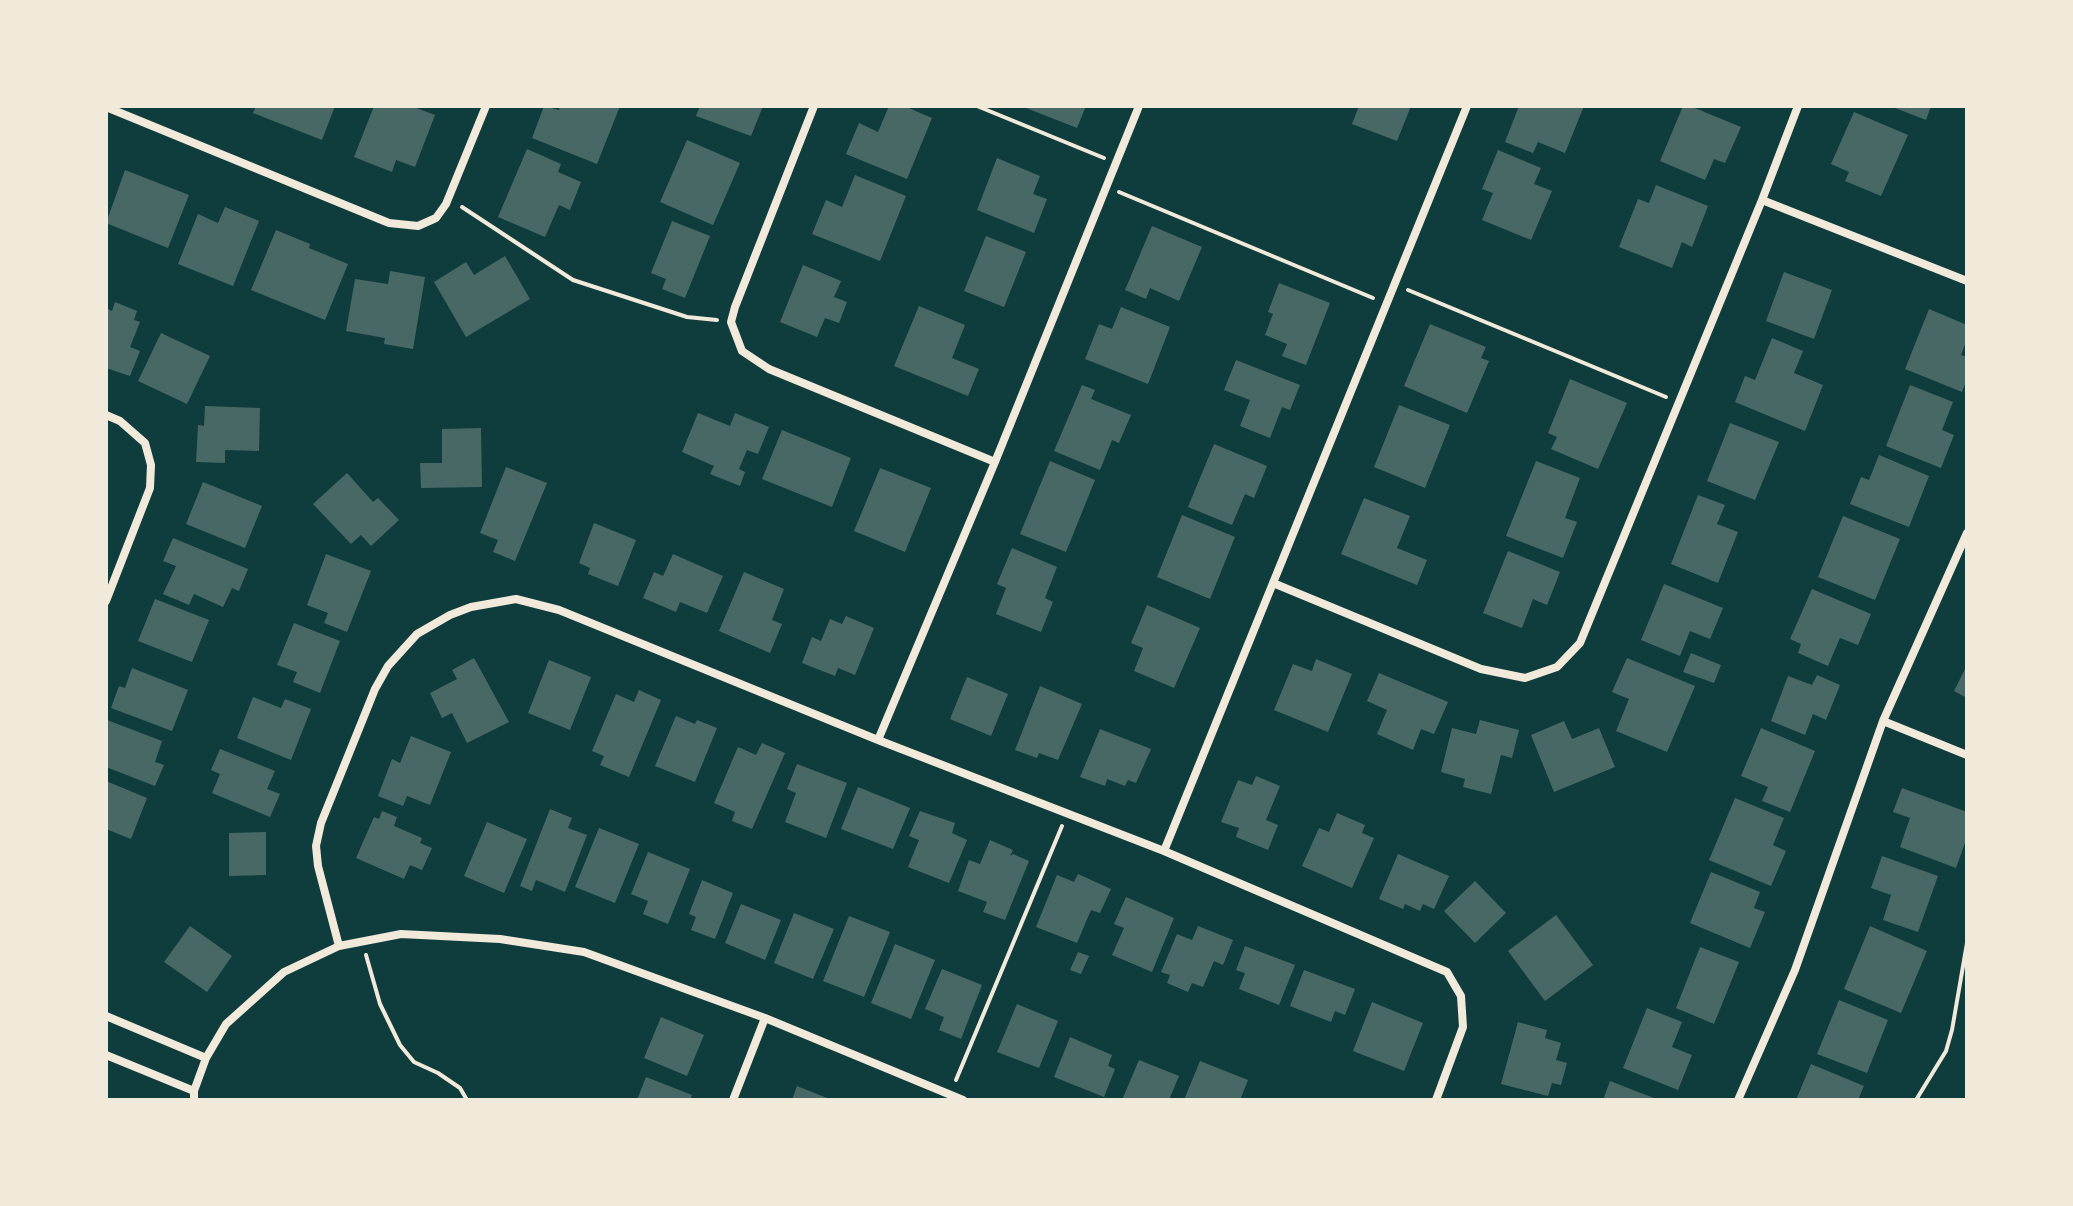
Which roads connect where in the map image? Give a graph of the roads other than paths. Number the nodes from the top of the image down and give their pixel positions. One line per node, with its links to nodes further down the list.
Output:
1 (486, 106): 6 (street)
2 (814, 106): 10 (street)
3 (1139, 106): 10 (street)
4 (1467, 106): 12 (street)
5 (1798, 106): 7 (street)
6 (106, 107)
7 (1762, 200): 8 (street); 12 (street)
8 (1967, 281)
9 (106, 415): 13 (street)
10 (995, 462): 15 (street)
11 (1967, 533): 14 (street)
12 (1273, 583): 17 (street)
13 (106, 601)
14 (1883, 721): 16 (street); 27 (street)
15 (878, 740): 17 (street); 18 (street)
16 (1967, 755)
17 (1164, 851): 26 (street)
18 (339, 946): 20 (street); 22 (street)
19 (106, 1016): 22 (street)
20 (765, 1018): 24 (street); 25 (street)
21 (106, 1055): 23 (street)
22 (206, 1058): 23 (street)
23 (194, 1095)
24 (733, 1100)
25 (963, 1100)
26 (1436, 1100)
27 (1738, 1100)

